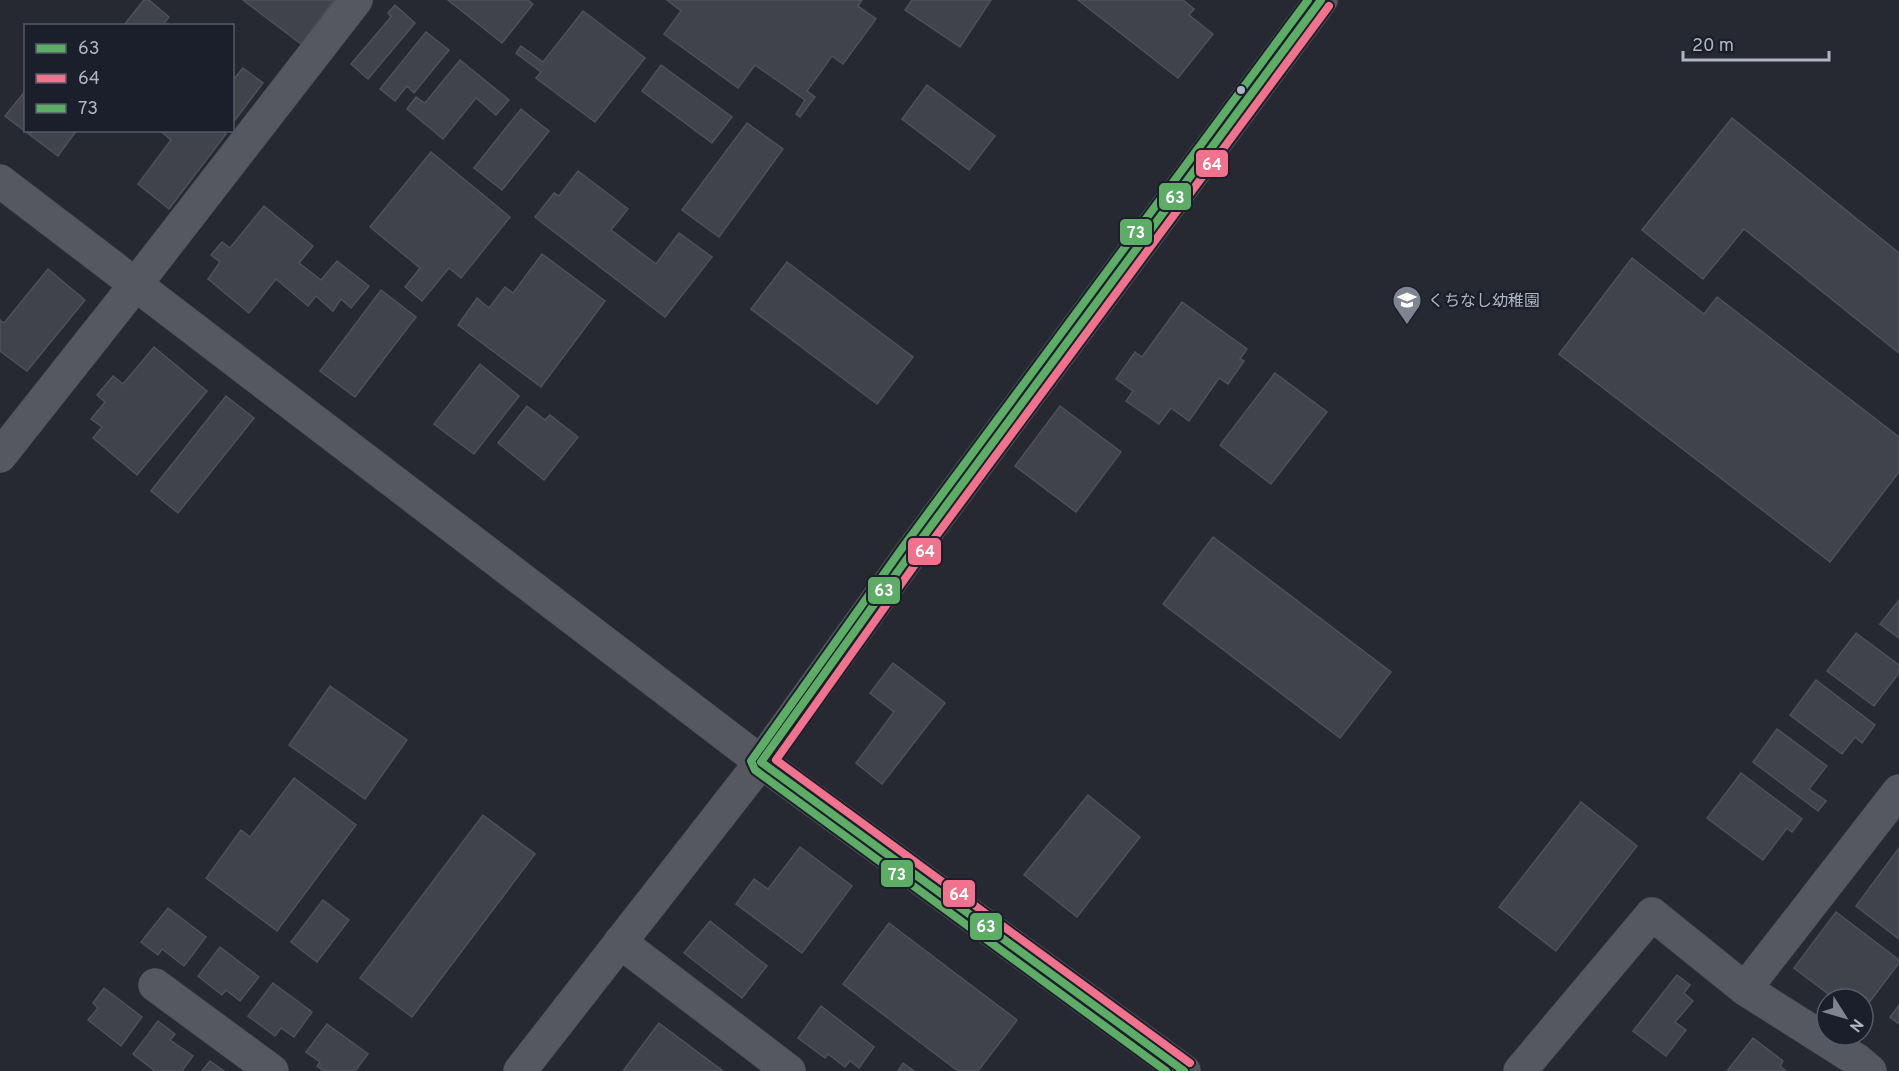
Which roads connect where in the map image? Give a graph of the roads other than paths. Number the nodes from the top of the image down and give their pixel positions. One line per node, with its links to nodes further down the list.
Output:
1 (356, 0): 4 (street)
2 (1321, 0): 6 (street)
3 (0, 181): 4 (street)
4 (136, 284): 5 (street); 6 (street)
5 (0, 456)
6 (761, 762): 8 (street); 14 (street)
7 (1897, 799): 10 (street)
8 (620, 942): 12 (street); 13 (street)
9 (154, 984): 11 (street)
10 (1745, 989): 15 (street); 16 (street)
11 (272, 1071)
12 (520, 1071)
13 (789, 1071)
14 (1184, 1071)
15 (1520, 1071)
16 (1870, 1071)

